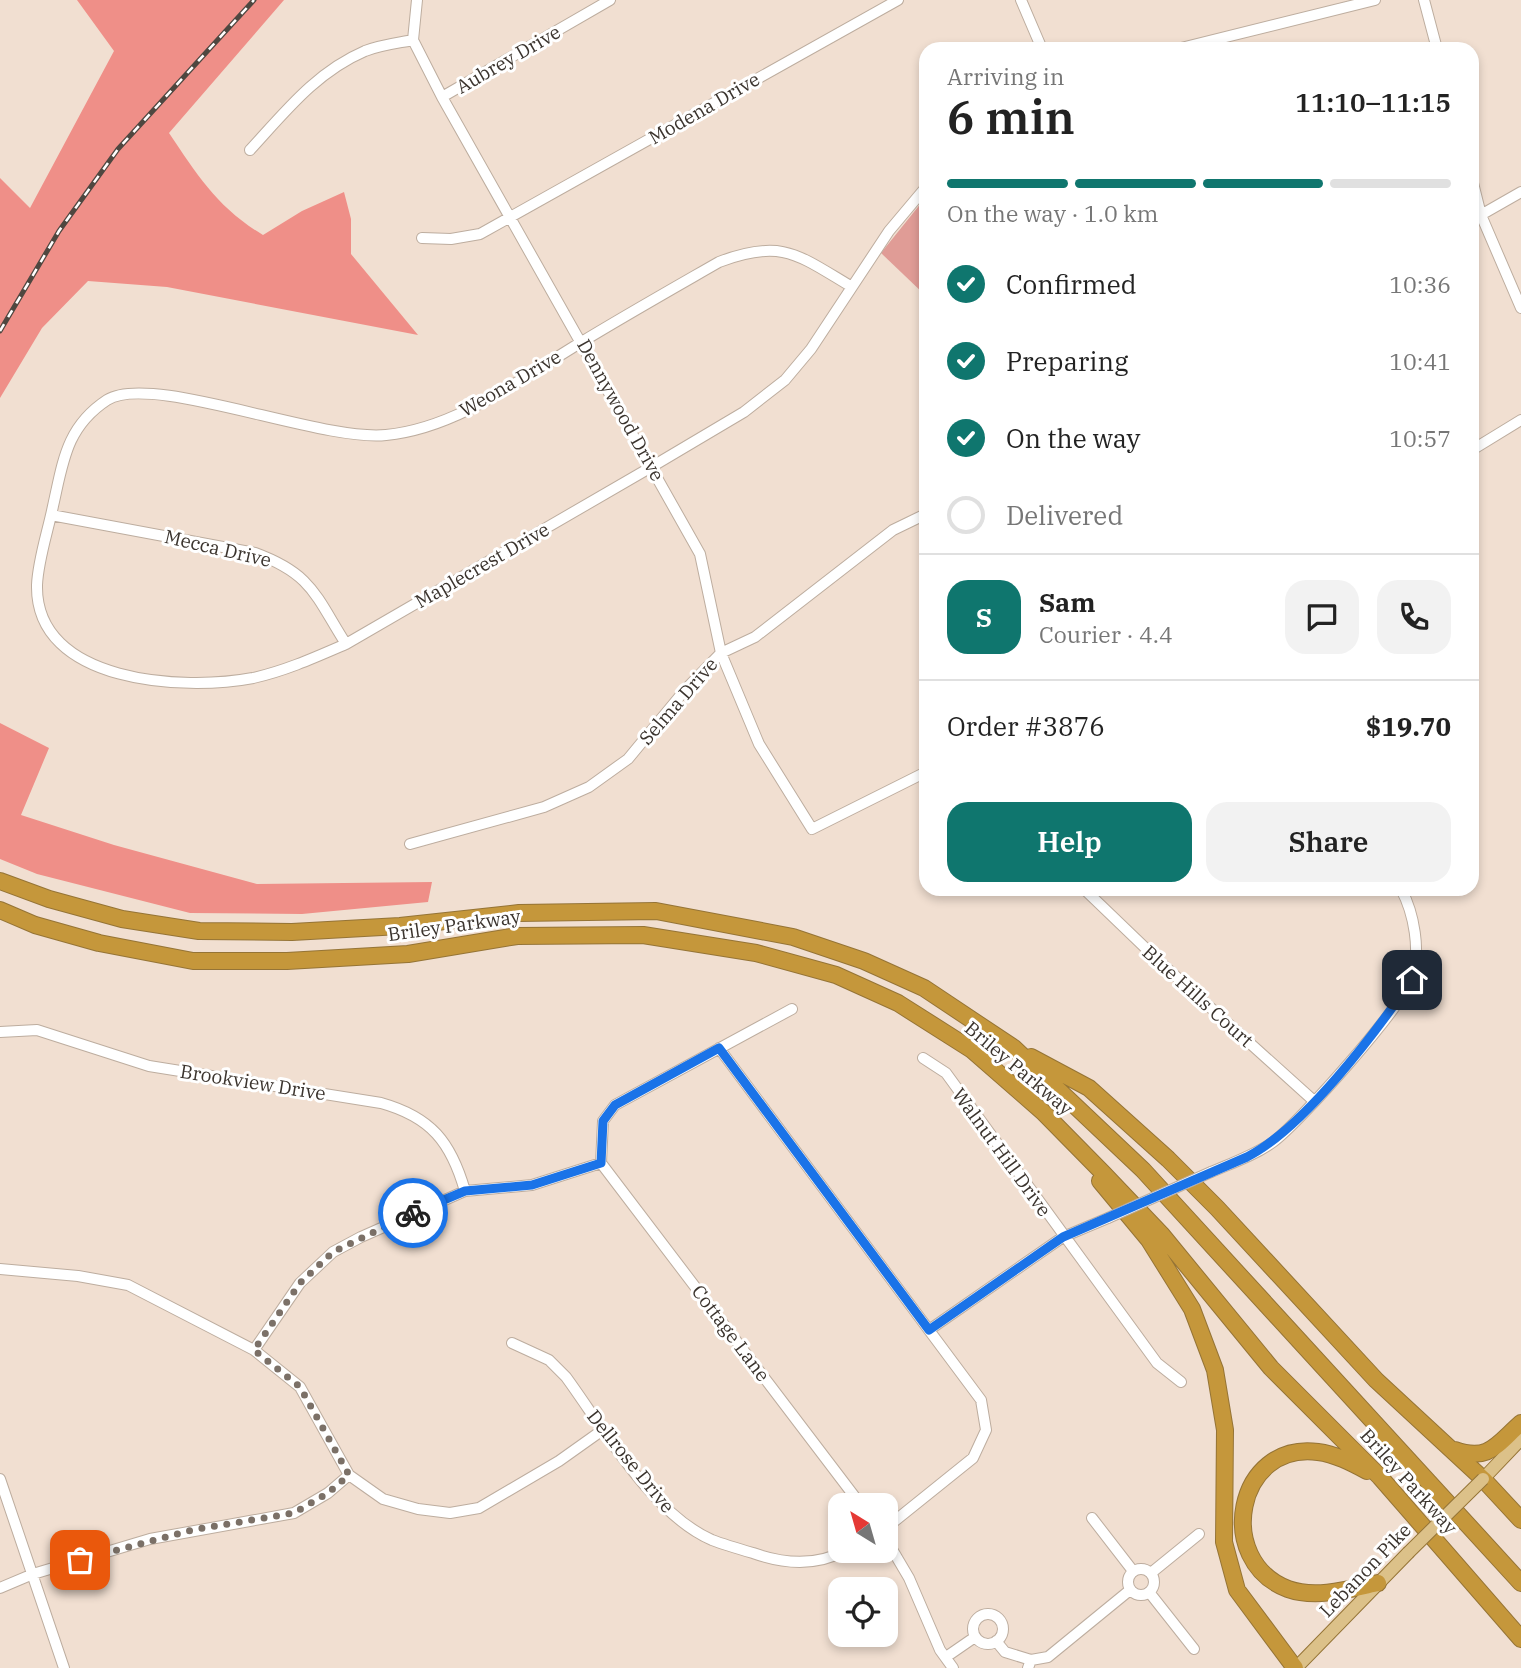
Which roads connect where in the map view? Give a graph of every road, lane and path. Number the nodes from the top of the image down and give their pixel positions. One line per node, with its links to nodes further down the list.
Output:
1 (417, 0): 7 (street)
2 (610, 0): 11 (street, Aubrey Drive)
3 (898, 0): 16 (street, Modena Drive)
4 (1021, 0): 8 (street)
5 (1376, 0): 9 (street)
6 (1424, 0): 10 (street)
7 (414, 40): 11 (street, Dennywood Drive); 12 (street)
8 (1039, 42)
9 (1205, 42)
10 (1435, 42)
11 (442, 97): 16 (street, Dennywood Drive)
12 (250, 150)
13 (1521, 192): 15 (street)
14 (919, 195): 19 (street, Maplecrest Drive)
15 (1479, 215)
16 (510, 219): 18 (street, Modena Drive); 21 (street, Dennywood Drive)
17 (1479, 223): 20 (street)
18 (422, 238)
19 (852, 287): 21 (street, Weona Drive); 24 (street, Maplecrest Drive)
20 (1521, 308)
21 (582, 341): 24 (street, Dennywood Drive); 25 (street, Weona Drive)
22 (1521, 420): 23 (street)
23 (1479, 446)
24 (653, 466): 27 (street, Maplecrest Drive); 28 (street, Dennywood Drive)
25 (51, 515): 27 (street, Mecca Drive); 27 (street, Maplecrest Drive)
26 (919, 517): 28 (street, Selma Drive)
27 (346, 644)
28 (721, 653): 29 (street, Dennywood Drive); 30 (street, Selma Drive)
29 (919, 775)
30 (410, 844)
31 (0, 881): 38 (highway, Briley Parkway)
32 (1091, 896): 40 (street, Blue Hills Court)
33 (1403, 896): 40 (street)
34 (0, 910): 41 (highway, Briley Parkway)
35 (792, 1009): 37 (street)
36 (0, 1032): 43 (street, Brookview Drive)
37 (719, 1048): 42 (street); 46 (street)
38 (1014, 1048): 53 (highway); 69 (highway, Briley Parkway)
39 (923, 1058): 44 (street, Walnut Hill Drive)
40 (1314, 1101): 44 (street, bridge)
41 (1073, 1142): 55 (highway, Briley Parkway); 81 (highway)
42 (601, 1163): 43 (street); 58 (street, Cottage Lane)
43 (465, 1191): 48 (street)
44 (1063, 1237): 46 (street); 49 (street, Walnut Hill Drive)
45 (0, 1269): 48 (street)
46 (929, 1330): 59 (street)
47 (512, 1343): 51 (street, Dellrose Drive)
48 (254, 1350): 54 (street)
49 (1181, 1382)
50 (1521, 1423): 53 (highway)
51 (604, 1429): 54 (street); 63 (street, Dellrose Drive)
52 (1521, 1439): 57 (main road, Lebanon Pike)
53 (1449, 1448): 57 (highway)
54 (349, 1475): 67 (street)
55 (1380, 1477): 68 (highway); 74 (highway, Briley Parkway)
56 (0, 1479): 67 (street)
57 (1483, 1479): 61 (highway); 68 (main road, Lebanon Pike, bridge)
58 (852, 1493)
59 (898, 1518)
60 (1092, 1518): 65 (street)
61 (1521, 1520)
62 (1199, 1534): 66 (street)
63 (828, 1558)
64 (898, 1559): 77 (street)
65 (1133, 1571): 66 (street); 71 (street)
66 (1151, 1573): 72 (street)
67 (33, 1574): 70 (street); 79 (street)
68 (1378, 1583): 81 (main road, Lebanon Pike)
69 (1521, 1583)
70 (0, 1588)
71 (1130, 1590): 72 (street); 78 (street)
72 (1149, 1592): 76 (street)
73 (975, 1637): 75 (street); 75 (street); 77 (street)
74 (1521, 1639)
75 (996, 1641): 78 (street)
76 (1194, 1649)
77 (946, 1657): 80 (street)
78 (1030, 1664)
79 (64, 1668)
80 (953, 1668)
81 (1296, 1668)

